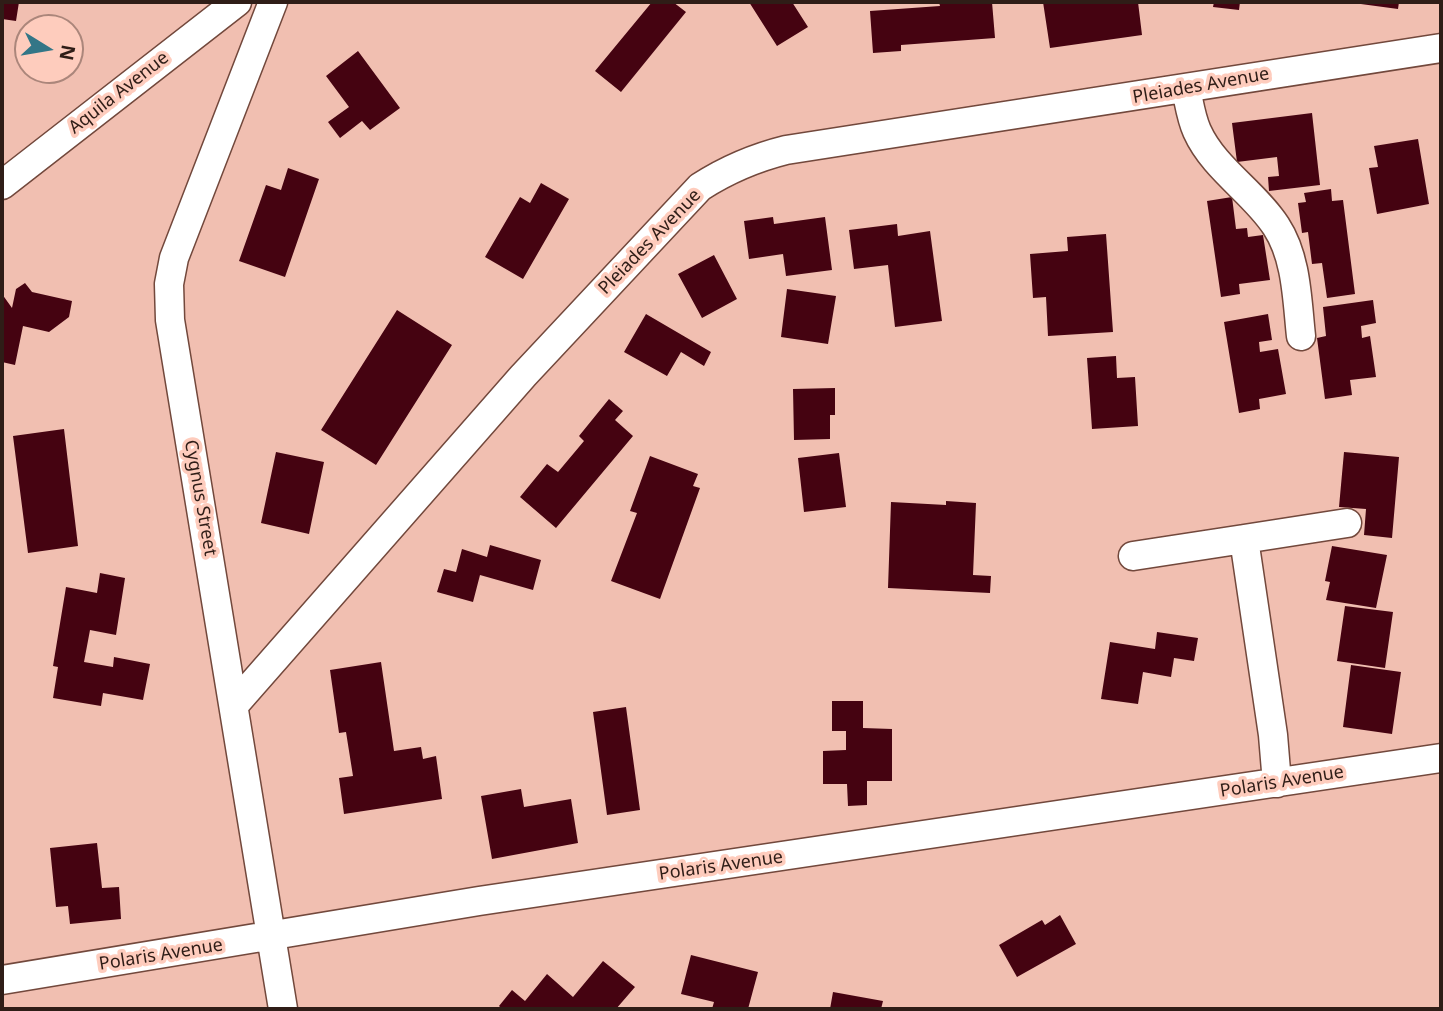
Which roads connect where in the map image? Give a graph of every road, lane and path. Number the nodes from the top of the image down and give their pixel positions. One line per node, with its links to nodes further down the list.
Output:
1 (237, 2): 5 (street, Aquila Avenue)
2 (273, 2): 10 (street, Cygnus Street)
3 (1441, 48): 4 (street, Pleiades Avenue)
4 (1186, 89): 6 (street); 10 (street, Pleiades Avenue)
5 (2, 185)
6 (1301, 336)
7 (1347, 523): 8 (street)
8 (1244, 539): 9 (street); 12 (street)
9 (1133, 556)
10 (235, 704): 13 (street, Cygnus Street)
11 (1441, 758): 12 (street, Polaris Avenue)
12 (1277, 783): 13 (street, Polaris Avenue)
13 (271, 938): 14 (street, Polaris Avenue); 15 (street, Cygnus Street)
14 (2, 980)
15 (283, 1009)

